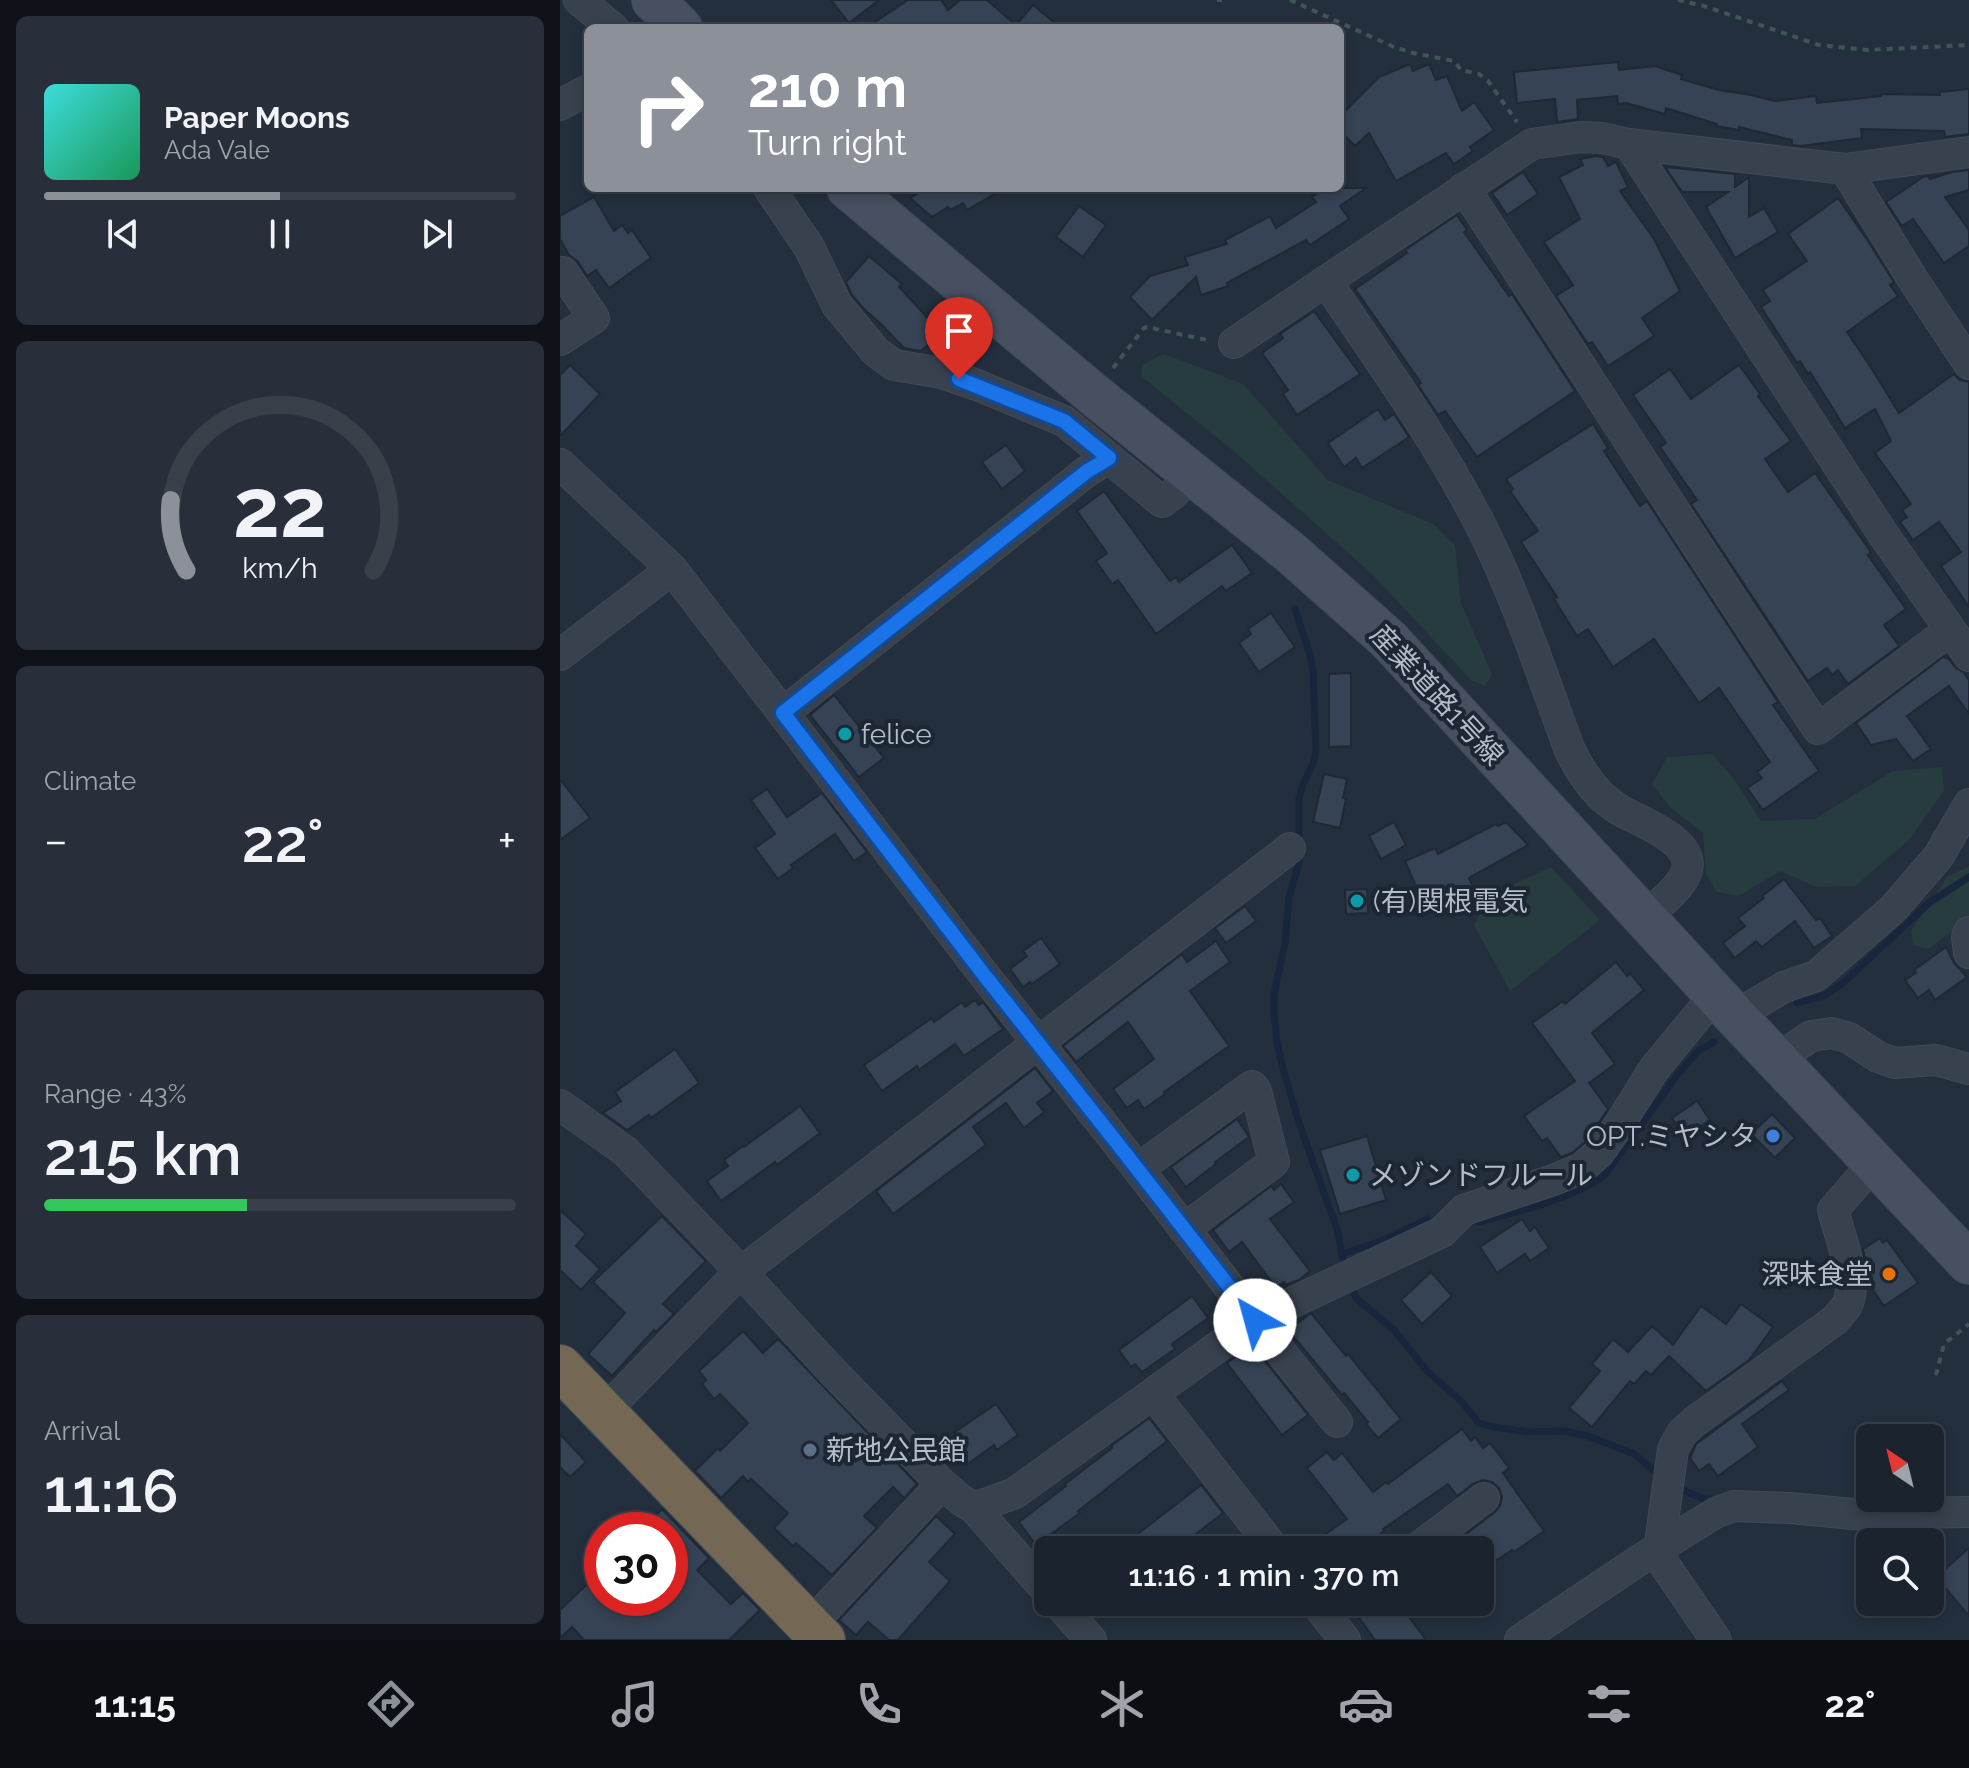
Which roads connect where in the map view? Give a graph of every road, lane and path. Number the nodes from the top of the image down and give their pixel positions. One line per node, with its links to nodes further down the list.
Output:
1 (579, 0): 5 (street)
2 (653, 0): 6 (street)
3 (1290, 0): 7 (path)
4 (1678, 0): 9 (path)
5 (608, 24)
6 (677, 24)
7 (1343, 24)
8 (1344, 24): 10 (path)
9 (1969, 45)
10 (1532, 144): 11 (street); 14 (street)
11 (1629, 144): 13 (street); 27 (street)
12 (1969, 152): 13 (street)
13 (1845, 169): 22 (street)
14 (1464, 188): 18 (street); 27 (street)
15 (772, 192): 23 (street)
16 (853, 192): 25 (street, 産業道路1号線)
17 (560, 273): 19 (street)
18 (1326, 281): 20 (street); 33 (street)
19 (560, 340)
20 (1234, 343): 21 (path)
21 (1119, 360)
22 (1969, 364)
23 (1109, 458): 25 (street); 30 (street)
24 (560, 464): 26 (street)
25 (1193, 474): 33 (street, 産業道路1号線)
26 (672, 569): 28 (street); 30 (street)
27 (1950, 630): 29 (street)
28 (560, 655)
29 (1969, 656)
30 (783, 713): 37 (street)
31 (1969, 804): 36 (street)
32 (1290, 848): 37 (street)
33 (1643, 918): 36 (street, 産業道路1号線)
34 (1969, 932): 35 (street)
35 (1969, 953)
36 (1725, 1006): 38 (street, 産業道路1号線); 46 (street)
37 (1038, 1042): 42 (street); 45 (street)
38 (1776, 1060): 39 (street); 41 (street, 産業道路1号線)
39 (1969, 1069)
40 (560, 1105): 45 (street)
41 (1874, 1163): 44 (street, 産業道路1号線); 59 (street)
42 (1138, 1169): 43 (street); 43 (street)
43 (1184, 1229): 46 (street)
44 (1969, 1263)
45 (741, 1272): 51 (street); 53 (street)
46 (1255, 1320): 50 (street); 52 (street)
47 (1969, 1324): 49 (path)
48 (560, 1367): 51 (highway)
49 (1936, 1375)
50 (1154, 1395): 55 (street); 57 (street)
51 (603, 1413): 62 (highway)
52 (1337, 1422)
53 (942, 1484): 55 (street); 62 (street)
54 (1484, 1498): 58 (street)
55 (974, 1508): 60 (street)
56 (1969, 1512): 59 (street)
57 (1264, 1536)
58 (1434, 1536)
59 (1661, 1548): 64 (street); 65 (street)
60 (1034, 1576)
61 (1070, 1616): 63 (street)
62 (816, 1633)
63 (1091, 1640)
64 (1520, 1640)
65 (1716, 1640)

